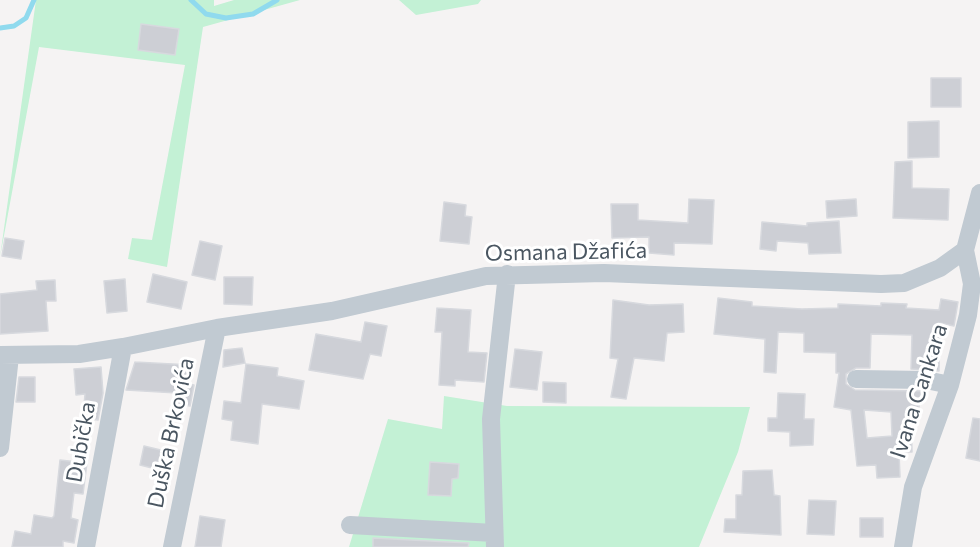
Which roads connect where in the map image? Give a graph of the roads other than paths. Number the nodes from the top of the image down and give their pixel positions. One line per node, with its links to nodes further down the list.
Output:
1 (980, 193): 2 (street)
2 (965, 250): 3 (street, Osmana Džafića); 8 (street, Ivana Cankara)
3 (507, 274): 4 (street, Osmana Džafića); 11 (street)
4 (217, 328): 5 (street, Osmana Džafića); 13 (street, Duška Brkovića)
5 (123, 347): 6 (street, Osmana Džafića); 12 (street, Dubička)
6 (5, 356): 9 (street)
7 (856, 379): 8 (street)
8 (950, 385): 14 (street, Ivana Cankara)
9 (0, 448)
10 (350, 525): 11 (street)
11 (495, 540)
12 (86, 547)
13 (172, 547)
14 (903, 547)

